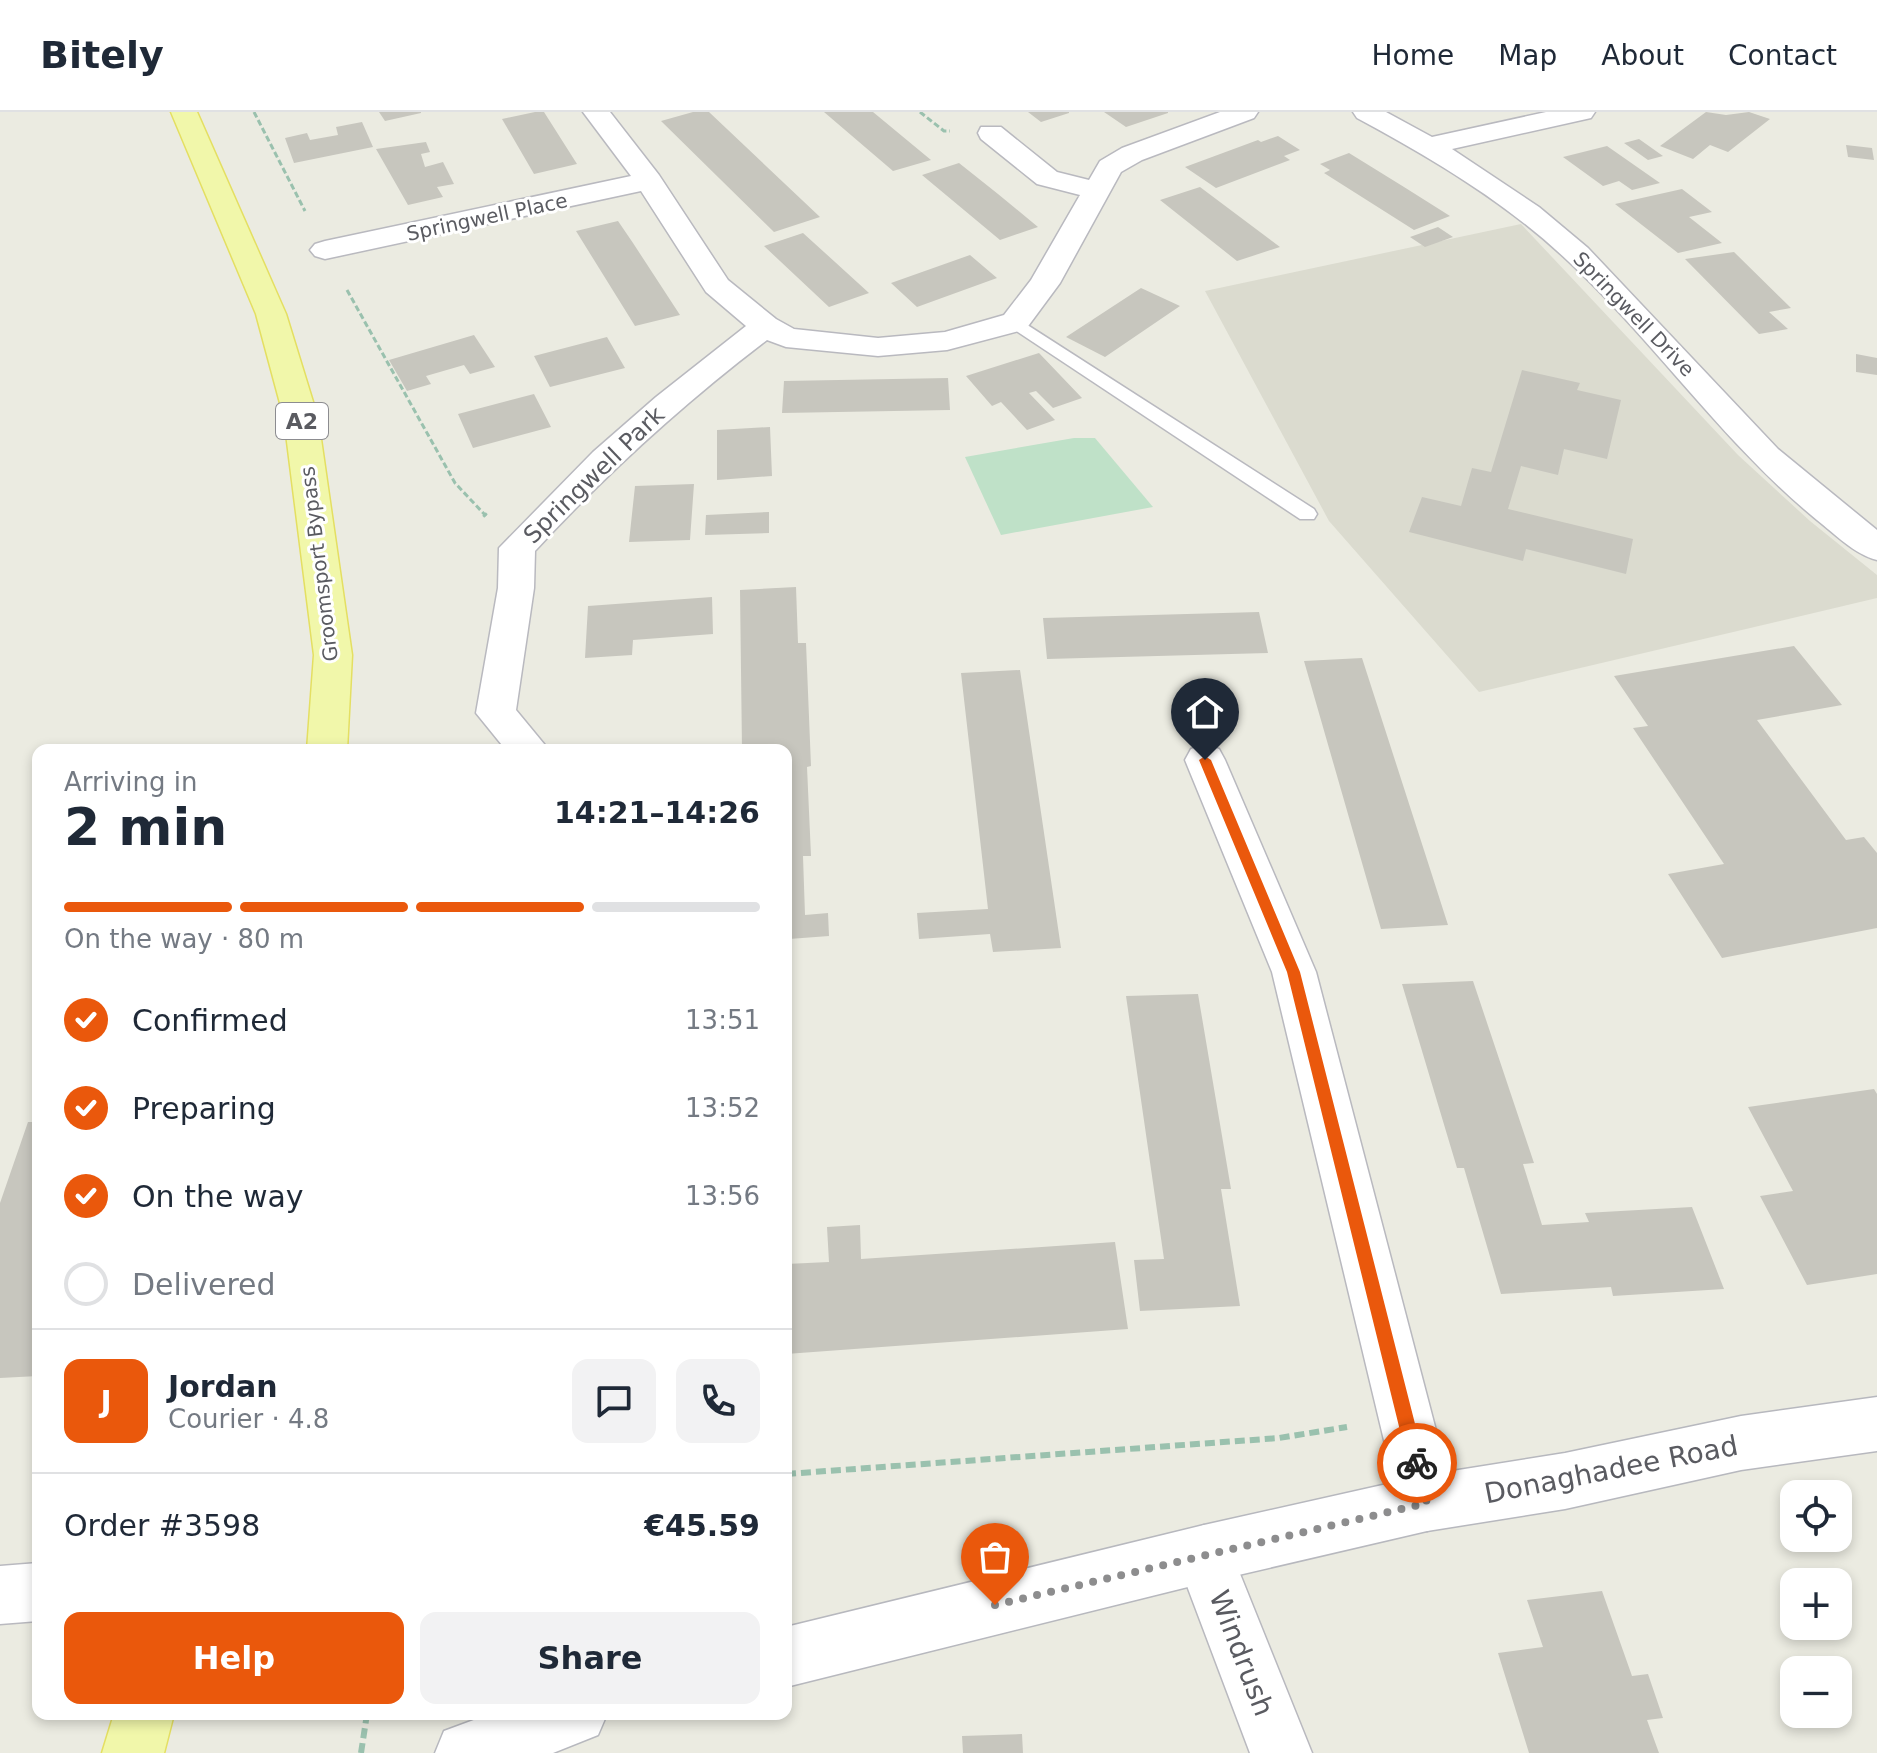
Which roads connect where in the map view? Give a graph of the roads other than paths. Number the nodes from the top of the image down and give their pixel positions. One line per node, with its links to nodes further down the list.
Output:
1 (184, 112): 15 (main road, Groomsport Bypass / A2)
2 (596, 112): 8 (street)
3 (1245, 112): 9 (street)
4 (1366, 112): 7 (street, Springwell Drive)
5 (1582, 112): 7 (street)
6 (991, 133): 9 (street)
7 (1429, 146): 14 (street, Springwell Drive)
8 (649, 181): 10 (street, Springwell Place); 12 (street)
9 (1096, 190): 11 (street)
10 (325, 250)
11 (1015, 322): 12 (street); 13 (lane)
12 (765, 326): 16 (street, Springwell Park)
13 (1307, 514)
14 (1877, 548)
15 (327, 744)
16 (524, 744)
17 (1205, 760): 19 (street)
18 (1877, 1424): 19 (street, Donaghadee Road)
19 (1427, 1503): 20 (street, Donaghadee Road)
20 (1204, 1554): 23 (street, Donaghadee Road); 28 (street, Windrush)
21 (32, 1592): 22 (street)
22 (0, 1595)
23 (792, 1656)
24 (142, 1720): 26 (main road)
25 (560, 1720): 27 (street)
26 (133, 1753)
27 (466, 1753)
28 (1281, 1753)

